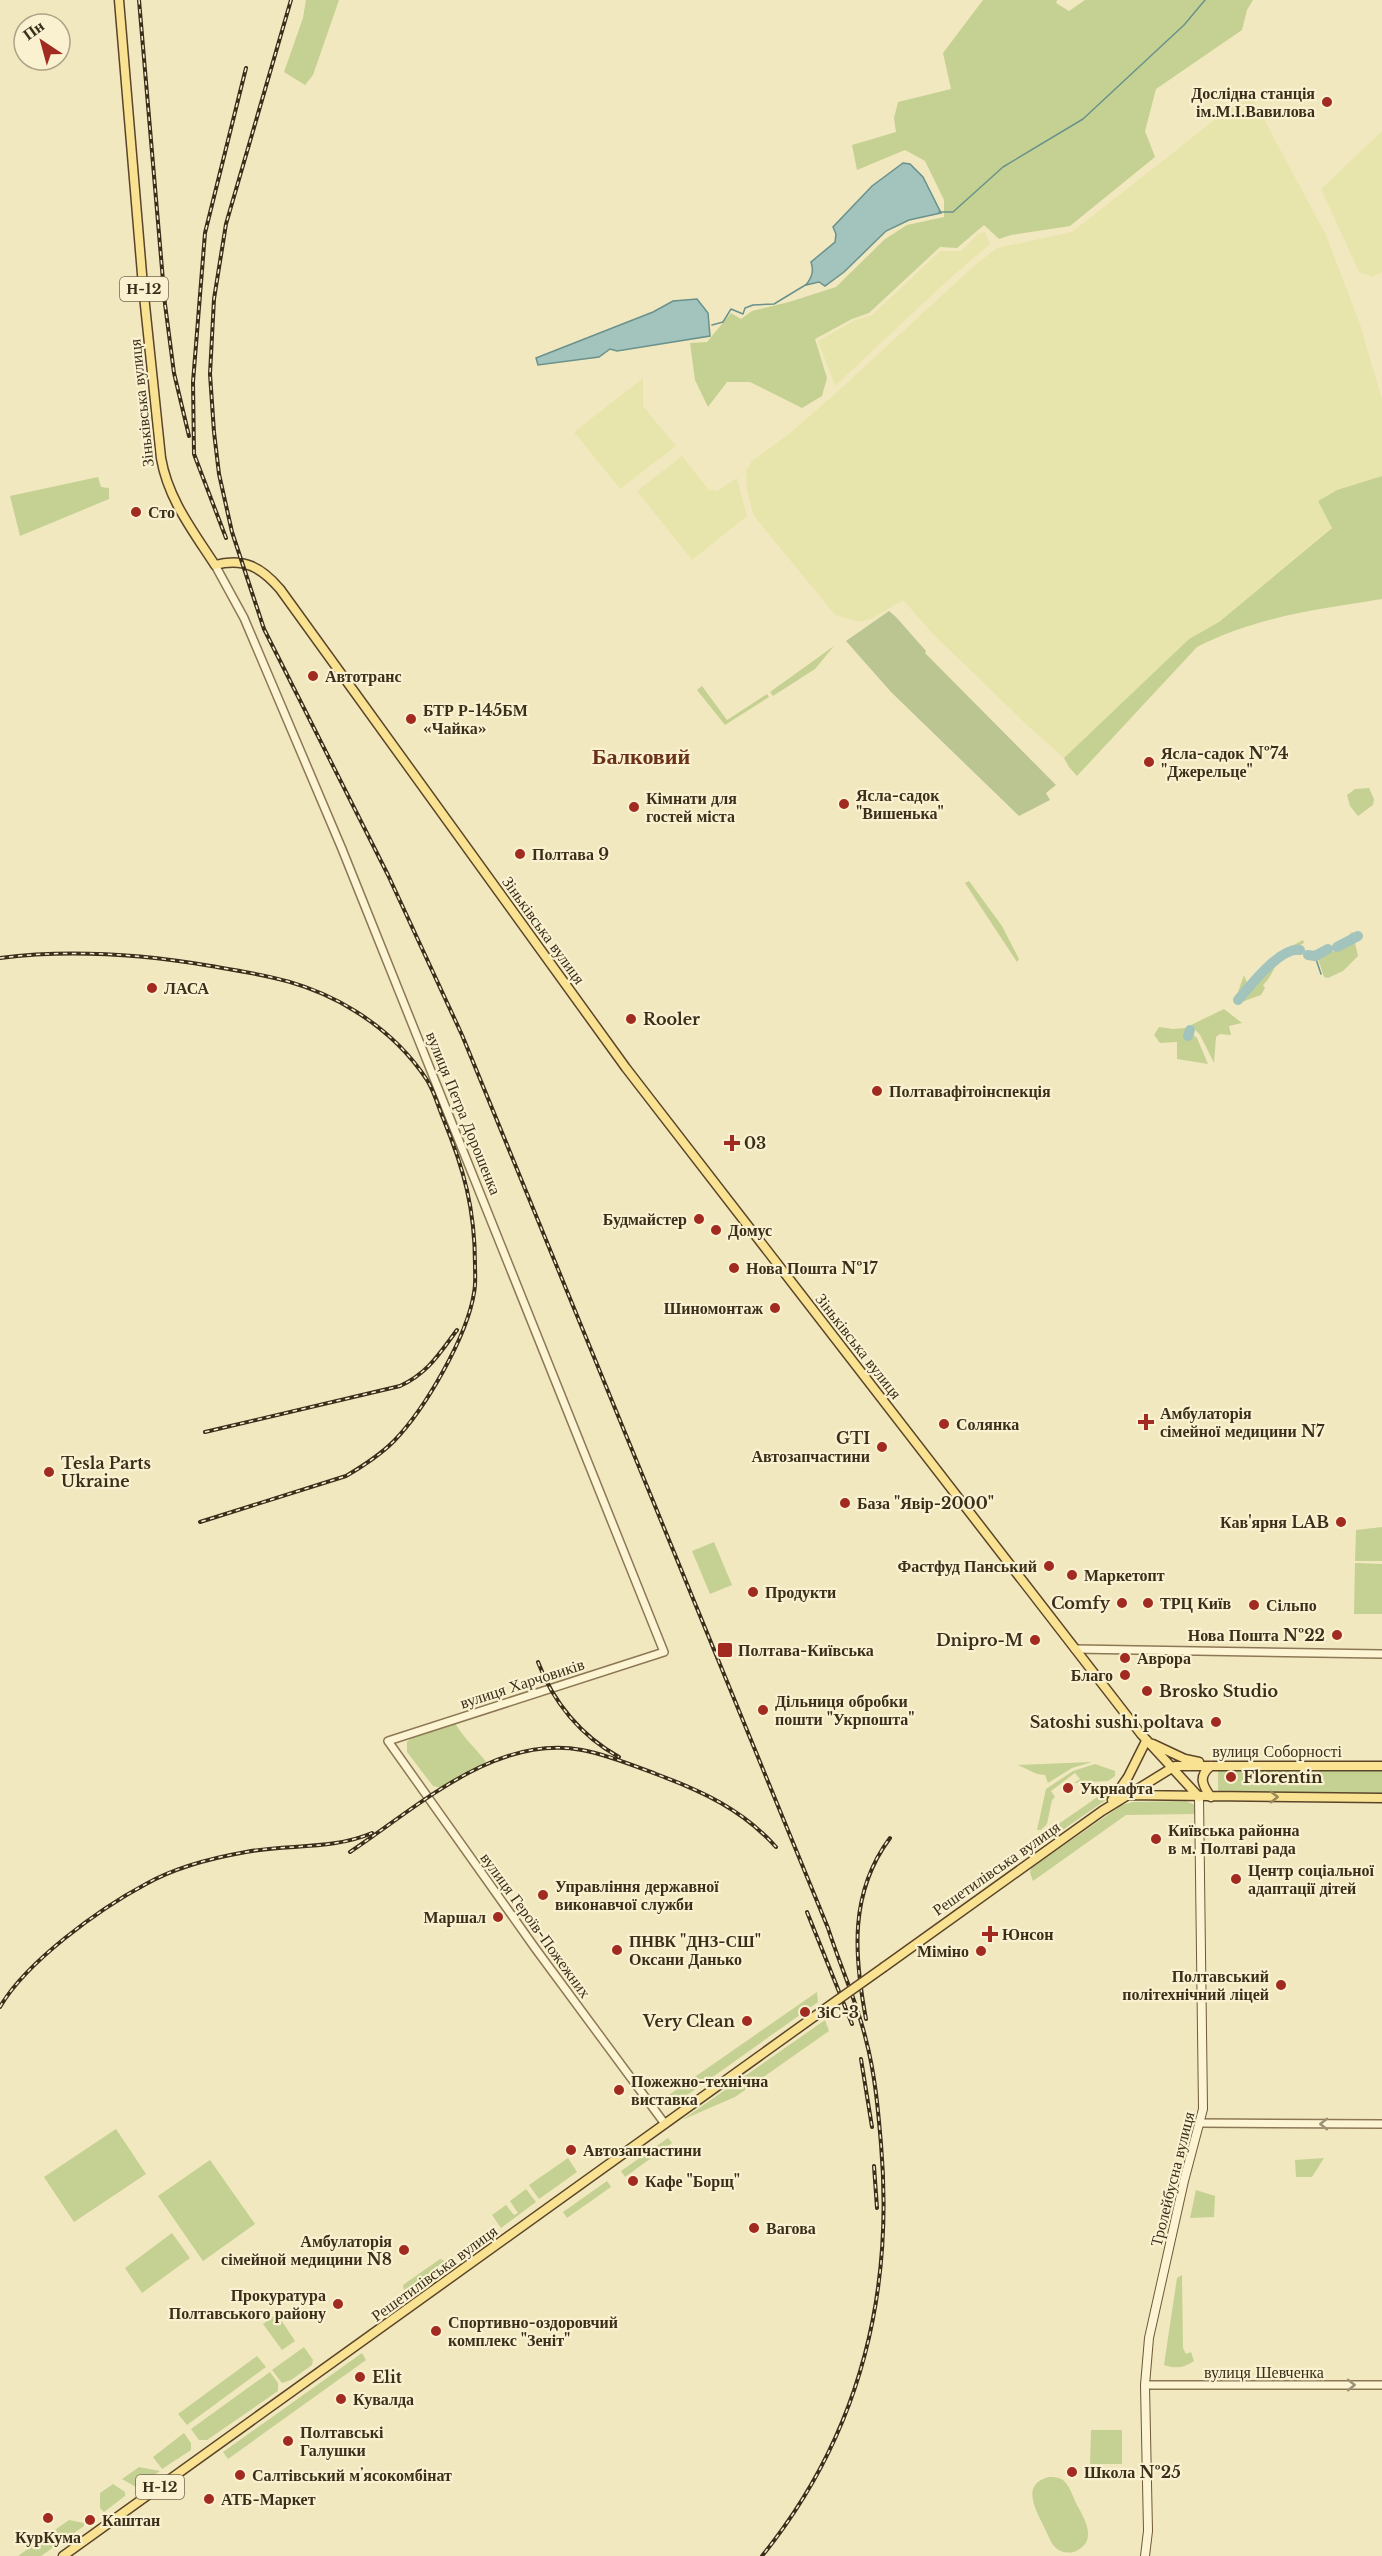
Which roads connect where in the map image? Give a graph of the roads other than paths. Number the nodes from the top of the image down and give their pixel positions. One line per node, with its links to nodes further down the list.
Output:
1 (119, 0): 2 (main road, Зіньківська вулиця / Н-12)
2 (215, 565): 3 (main road, Зіньківська вулиця); 4 (street, вулиця Петра Дорошенка / Н-12)
3 (1075, 1649): 5 (street); 6 (main road, Зіньківська вулиця)
4 (664, 1652): 7 (street, вулиця Харчовиків / Н-12)
5 (1382, 1654)
6 (1146, 1740): 8 (main road); 10 (main road, Зіньківська вулиця); 11 (main road)
7 (388, 1741): 19 (street, вулиця Героїв-Пожежних / Н-12)
8 (1211, 1766): 9 (main road, вулиця Соборності); 10 (main road, вулиця Соборності); 15 (main road)
9 (1382, 1766)
10 (1172, 1768): 12 (main road, Решетилівська вулиця); 14 (main road, Зіньківська вулиця)
11 (1128, 1777): 12 (main road); 17 (main road)
12 (1147, 1782): 13 (main road, Решетилівська вулиця)
13 (1125, 1795): 14 (main road); 17 (main road, Решетилівська вулиця)
14 (1199, 1797): 15 (main road); 18 (main road, Тролейбусна вулиця)
15 (1211, 1797): 16 (main road, one-way to 16)
16 (1382, 1798)
17 (1102, 1811): 19 (main road, Решетилівська вулиця, bridge)
18 (1200, 2123): 20 (street, one-way to 18); 21 (main road, Тролейбусна вулиця)
19 (665, 2124): 23 (main road, Решетилівська вулиця / Н-12)
20 (1382, 2124)
21 (1145, 2385): 22 (street, вулиця Шевченка, one-way to 22); 24 (main road, Тролейбусна вулиця)
22 (1382, 2385)
23 (63, 2556)
24 (1145, 2556)

